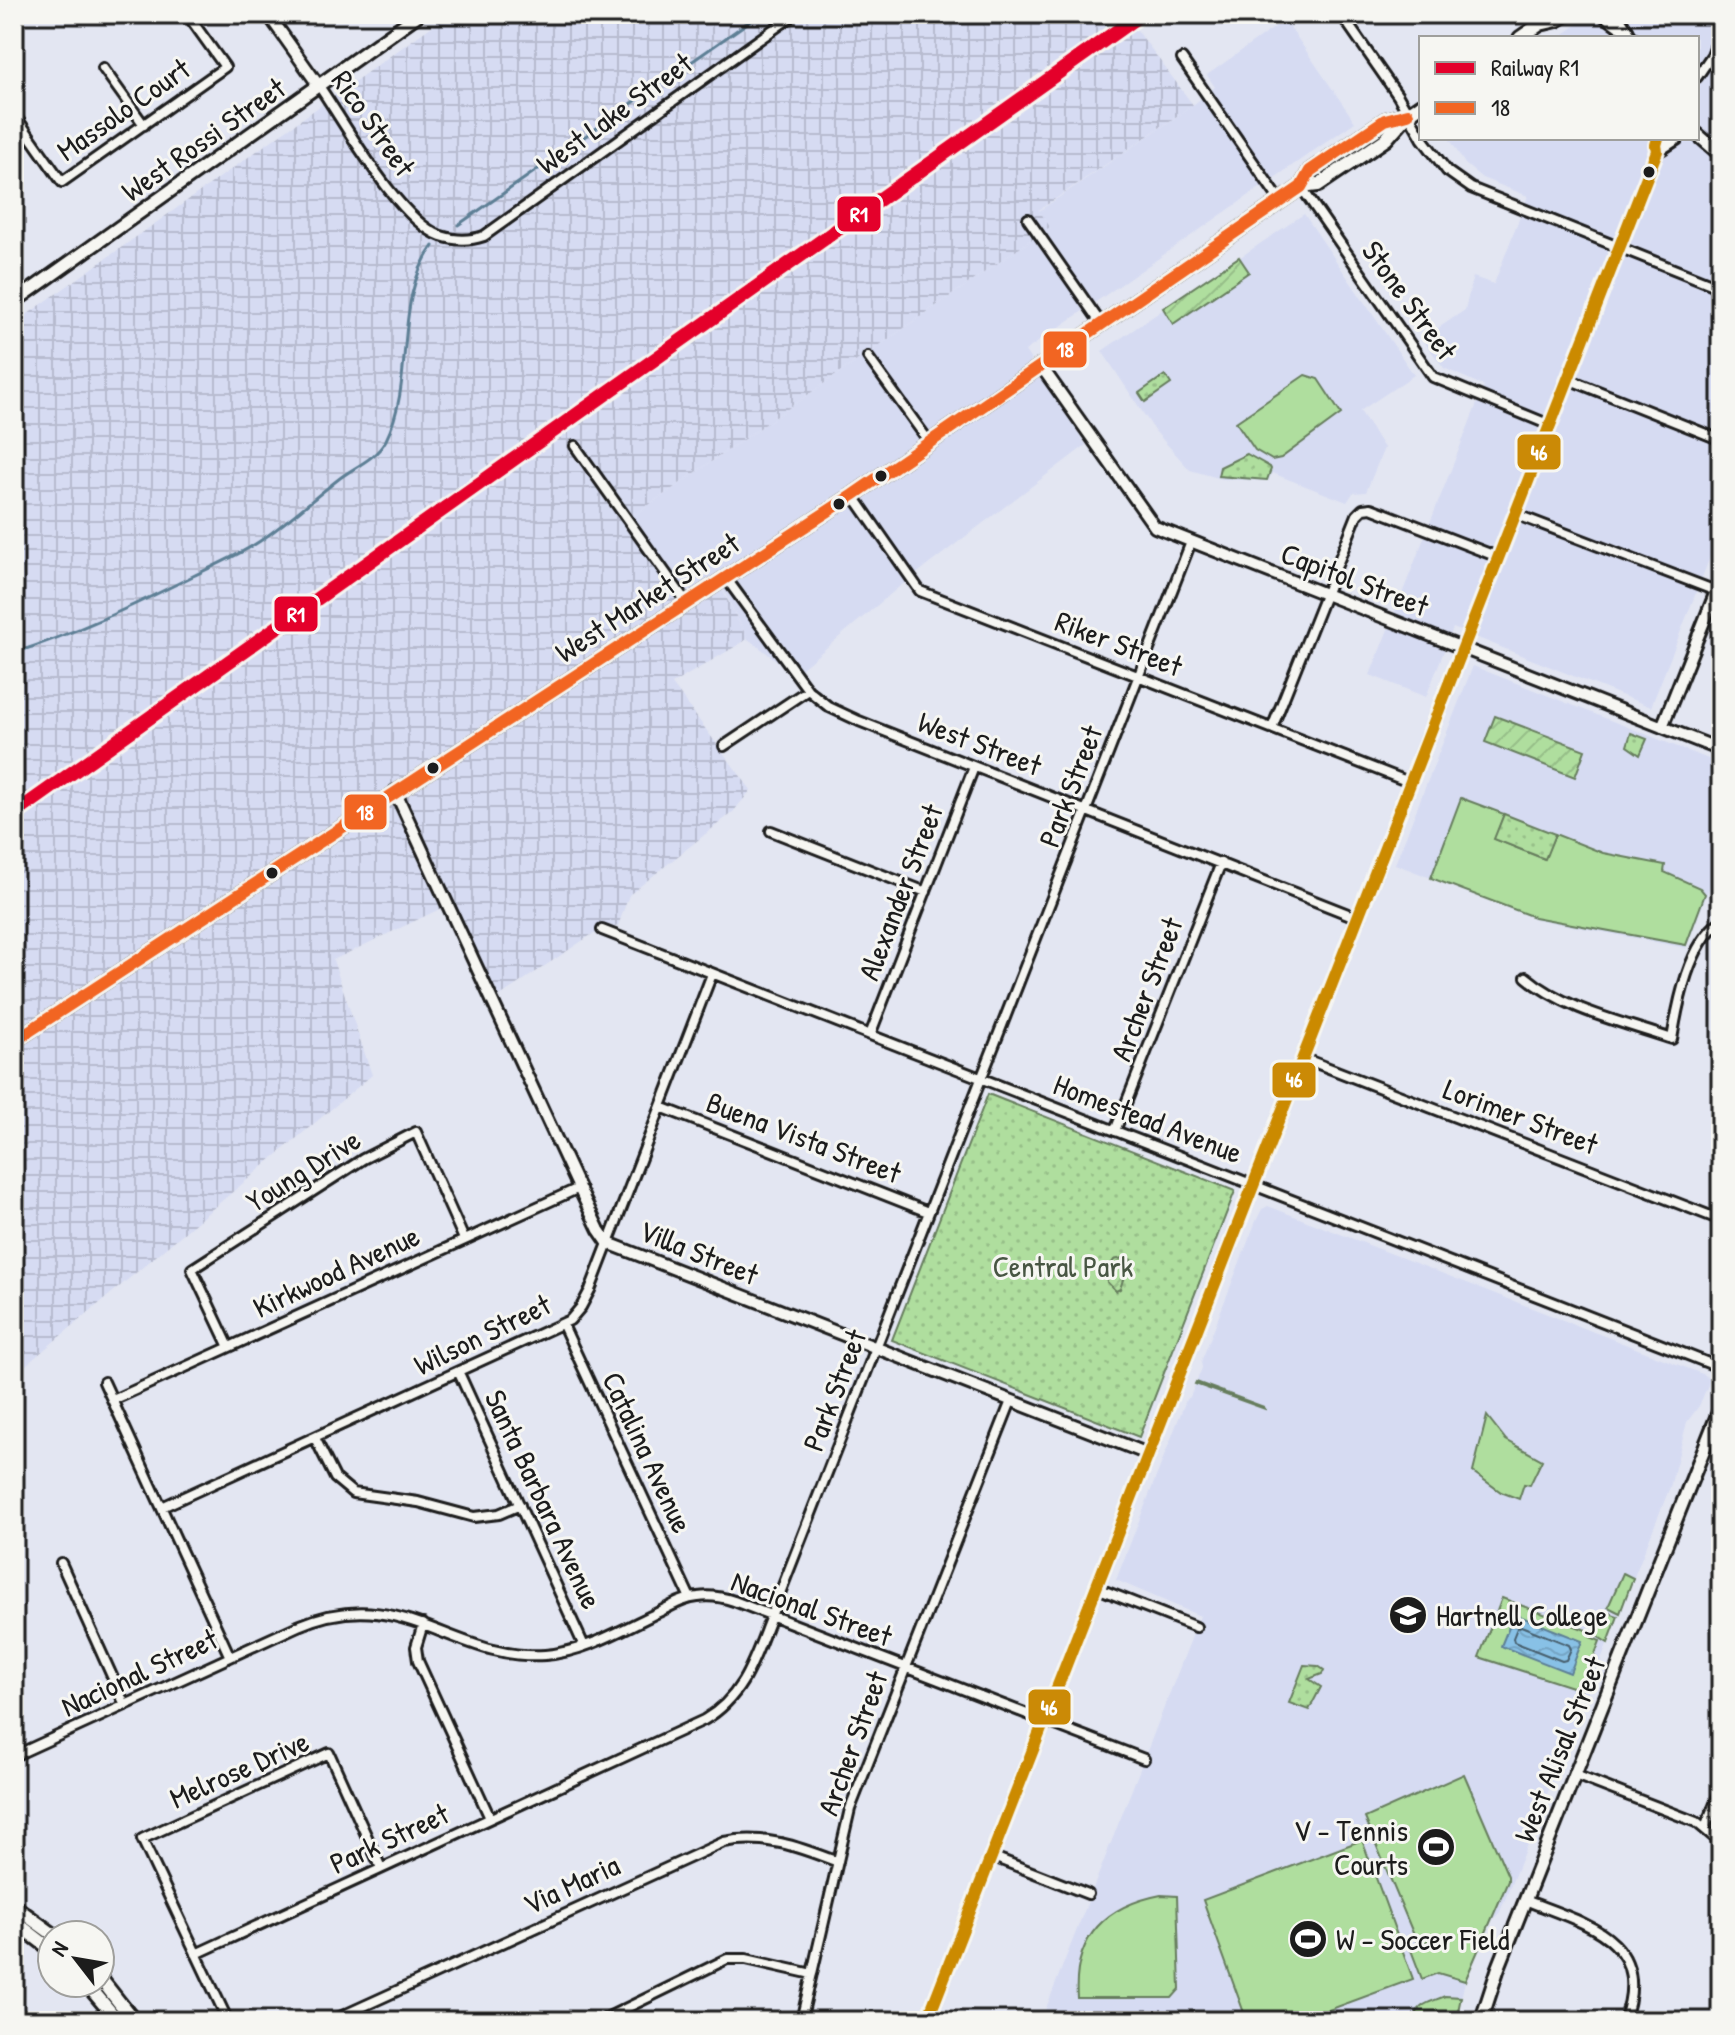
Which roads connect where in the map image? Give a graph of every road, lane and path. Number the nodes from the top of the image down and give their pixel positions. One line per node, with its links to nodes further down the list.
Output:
1 (187, 14): 20 (street, Massolo Court)
2 (268, 14): 16 (street, Rico Street)
3 (419, 14): 16 (main road, West Rossi Street)
4 (795, 14): 31 (street, West Lake Street)
5 (1341, 14): 19 (street)
6 (1573, 14): 9 (main road)
7 (1604, 14): 11 (main road)
8 (1616, 14): 11 (main road)
9 (1553, 18): 12 (main road)
10 (1721, 31): 15 (street)
11 (1629, 34)
12 (1523, 36)
13 (1182, 59): 29 (street)
14 (103, 68): 20 (street)
15 (1699, 74)
16 (319, 86): 31 (street, Rico Street); 34 (main road, West Rossi Street)
17 (1419, 106): 19 (main road, West Market Street)
18 (14, 114): 20 (street, Massolo Court)
19 (1408, 114): 21 (street); 28 (main road, West Market Street)
20 (144, 125)
21 (1419, 132)
22 (1699, 137): 27 (main road)
23 (1424, 140): 32 (street)
24 (1657, 140): 26 (street)
25 (1674, 140): 26 (main road)
26 (1657, 151): 32 (street)
27 (1721, 155)
28 (1301, 187): 29 (main road, West Market Street); 39 (street, Stone Street)
29 (1281, 202): 35 (main road, West Market Street)
30 (1028, 219): 35 (street)
31 (458, 240)
32 (1619, 248): 33 (street); 38 (street)
33 (1721, 288)
34 (15, 299)
35 (1102, 325): 37 (main road, West Market Street)
36 (868, 357): 41 (street)
37 (1041, 366): 41 (main road, West Market Street); 45 (street, Capitol Street)
38 (1568, 379): 39 (street); 40 (street)
39 (1550, 425): 44 (street)
40 (1721, 440)
41 (930, 443): 43 (main road, West Market Street)
42 (575, 446): 51 (street)
43 (853, 495): 47 (main road, West Market Street); 53 (street, Riker Street)
44 (1515, 514): 46 (street); 49 (street)
45 (1191, 542): 50 (street, Capitol Street); 53 (street, Park Street)
46 (1498, 557): 50 (street); 52 (street)
47 (726, 578): 51 (main road, West Market Street); 54 (street, West Street)
48 (1721, 579): 49 (street)
49 (1716, 591): 55 (street)
50 (1325, 594): 52 (street, Capitol Street); 56 (street)
51 (687, 603): 61 (main road, West Market Street)
52 (1462, 647): 55 (street, Capitol Street); 60 (street)
53 (1138, 676): 56 (street, Riker Street); 62 (street, Park Street)
54 (808, 690): 57 (street); 59 (street, West Street)
55 (1662, 727): 58 (street, Capitol Street)
56 (1272, 728): 60 (street, Riker Street)
57 (724, 746)
58 (1721, 750)
59 (974, 767): 62 (street, West Street); 65 (street, Alexander Street)
60 (1409, 782): 66 (street)
61 (395, 791): 72 (main road, West Market Street); 78 (street, Villa Street)
62 (1086, 810): 64 (street, West Street); 74 (street, Park Street)
63 (771, 831): 65 (street)
64 (1221, 863): 66 (street, West Street); 76 (street, Archer Street)
65 (926, 892): 71 (street, Alexander Street)
66 (1358, 918): 73 (street)
67 (1721, 921): 70 (street)
68 (602, 930): 69 (street, Homestead Avenue)
69 (712, 974): 71 (street, Homestead Avenue); 75 (street, Wilson Street)
70 (1526, 977)
71 (870, 1035): 74 (street, Homestead Avenue)
72 (14, 1041)
73 (1303, 1058): 77 (street); 80 (street, Lorimer Street)
74 (982, 1079): 76 (street, Homestead Avenue); 79 (street, Park Street)
75 (661, 1107): 79 (street, Buena Vista Street); 82 (street, Wilson Street)
76 (1115, 1131): 77 (street, Homestead Avenue)
77 (1252, 1185): 86 (street, Homestead Avenue); 93 (street)
78 (579, 1188): 81 (street, Kirkwood Avenue); 82 (street, Villa Street)
79 (928, 1212): 85 (street, Park Street)
80 (1721, 1220)
81 (464, 1239): 84 (street, Kirkwood Avenue); 84 (street, Young Drive)
82 (608, 1243): 83 (street, Wilson Street); 85 (street, Villa Street)
83 (563, 1325): 87 (street, Wilson Street); 98 (street, Catalina Avenue)
84 (229, 1347): 89 (street, Kirkwood Avenue)
85 (877, 1347): 90 (street, Villa Street); 99 (street, Park Street)
86 (1721, 1368)
87 (459, 1373): 92 (street, Wilson Street); 94 (street, Santa Barbara Avenue)
88 (104, 1382): 89 (street)
89 (113, 1400): 95 (street)
90 (1011, 1401): 93 (street, Villa Street); 104 (street, Archer Street)
91 (1721, 1406): 109 (main road, West Alisal Street)
92 (315, 1438): 94 (street); 95 (street, Wilson Street)
93 (1148, 1454): 97 (street)
94 (520, 1505): 102 (street, Santa Barbara Avenue)
95 (162, 1507): 103 (street)
96 (61, 1563): 105 (street)
97 (1097, 1588): 101 (street); 106 (street)
98 (690, 1598): 99 (street, Nacional Street); 102 (street, Nacional Street)
99 (771, 1616): 104 (street, Nacional Street); 111 (street, Park Street)
100 (423, 1624): 102 (street, Nacional Street); 103 (street, Nacional Street); 111 (street)
101 (1196, 1627)
102 (584, 1646)
103 (230, 1657): 105 (street, Nacional Street)
104 (906, 1668): 106 (street, Nacional Street); 115 (street, Archer Street)
105 (125, 1705): 107 (street, Nacional Street)
106 (1044, 1722): 108 (street, Nacional Street); 114 (street)
107 (14, 1755)
108 (1144, 1759)
109 (1575, 1775): 112 (street); 118 (main road, West Alisal Street)
110 (1721, 1789): 112 (street)
111 (490, 1818): 116 (street, Park Street)
112 (1705, 1828): 113 (street)
113 (1721, 1843)
114 (991, 1856): 117 (street); 133 (street)
115 (838, 1862): 124 (street, Archer Street); 130 (street, Via Maria)
116 (381, 1868): 123 (street, Park Street); 123 (street, Melrose Drive)
117 (1088, 1894)
118 (1525, 1900): 134 (main road, West Alisal Street); 135 (street)
119 (14, 1906): 121 (main road)
120 (14, 1921): 122 (main road)
121 (36, 1922)
122 (36, 1938)
123 (196, 1954): 129 (street)
124 (812, 1974): 131 (street); 132 (street, Archer Street)
125 (116, 1998): 128 (main road)
126 (99, 1999): 127 (main road)
127 (118, 2021)
128 (134, 2021)
129 (228, 2021)
130 (331, 2021)
131 (600, 2021)
132 (801, 2021)
133 (927, 2021)
134 (1481, 2021)
135 (1624, 2021)

